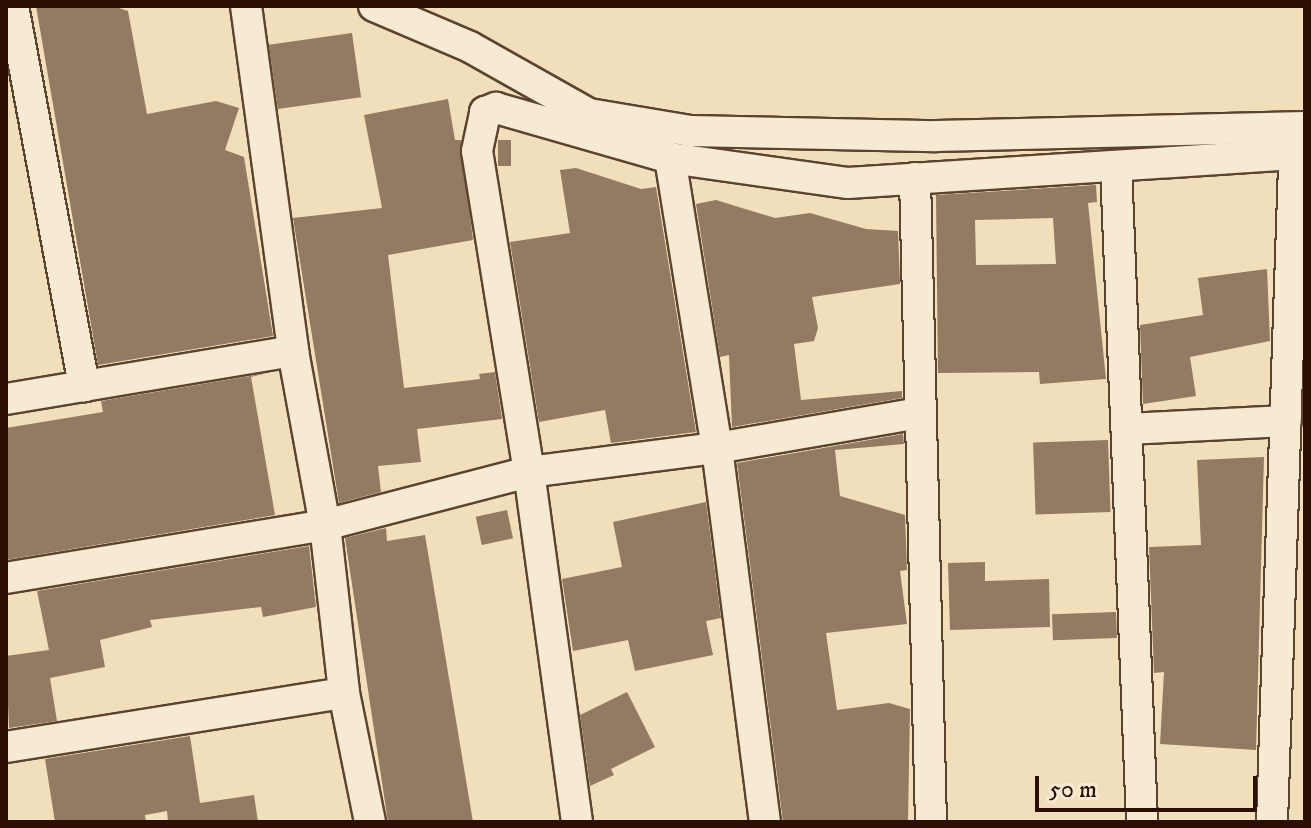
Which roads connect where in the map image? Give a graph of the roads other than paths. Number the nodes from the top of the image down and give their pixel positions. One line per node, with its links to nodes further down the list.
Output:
1 (13, 6): 9 (street)
2 (246, 6): 8 (street)
3 (374, 6): 4 (street)
4 (1298, 136): 6 (street); 12 (street)
5 (670, 158): 7 (street); 14 (street); 15 (street)
6 (1116, 166): 7 (street); 13 (street)
7 (915, 178): 11 (street)
8 (293, 351): 9 (street); 17 (street)
9 (84, 386): 10 (street)
10 (6, 399)
11 (919, 413): 14 (street); 24 (street)
12 (1286, 421): 13 (street); 16 (street)
13 (1127, 429): 25 (street)
14 (717, 448): 15 (street); 23 (street)
15 (529, 472): 17 (street); 22 (street)
16 (1294, 496): 26 (street)
17 (325, 525): 18 (street); 19 (street)
18 (6, 578)
19 (344, 693): 20 (street); 21 (street)
20 (6, 747)
21 (370, 822)
22 (577, 822)
23 (765, 822)
24 (931, 822)
25 (1142, 822)
26 (1272, 822)

